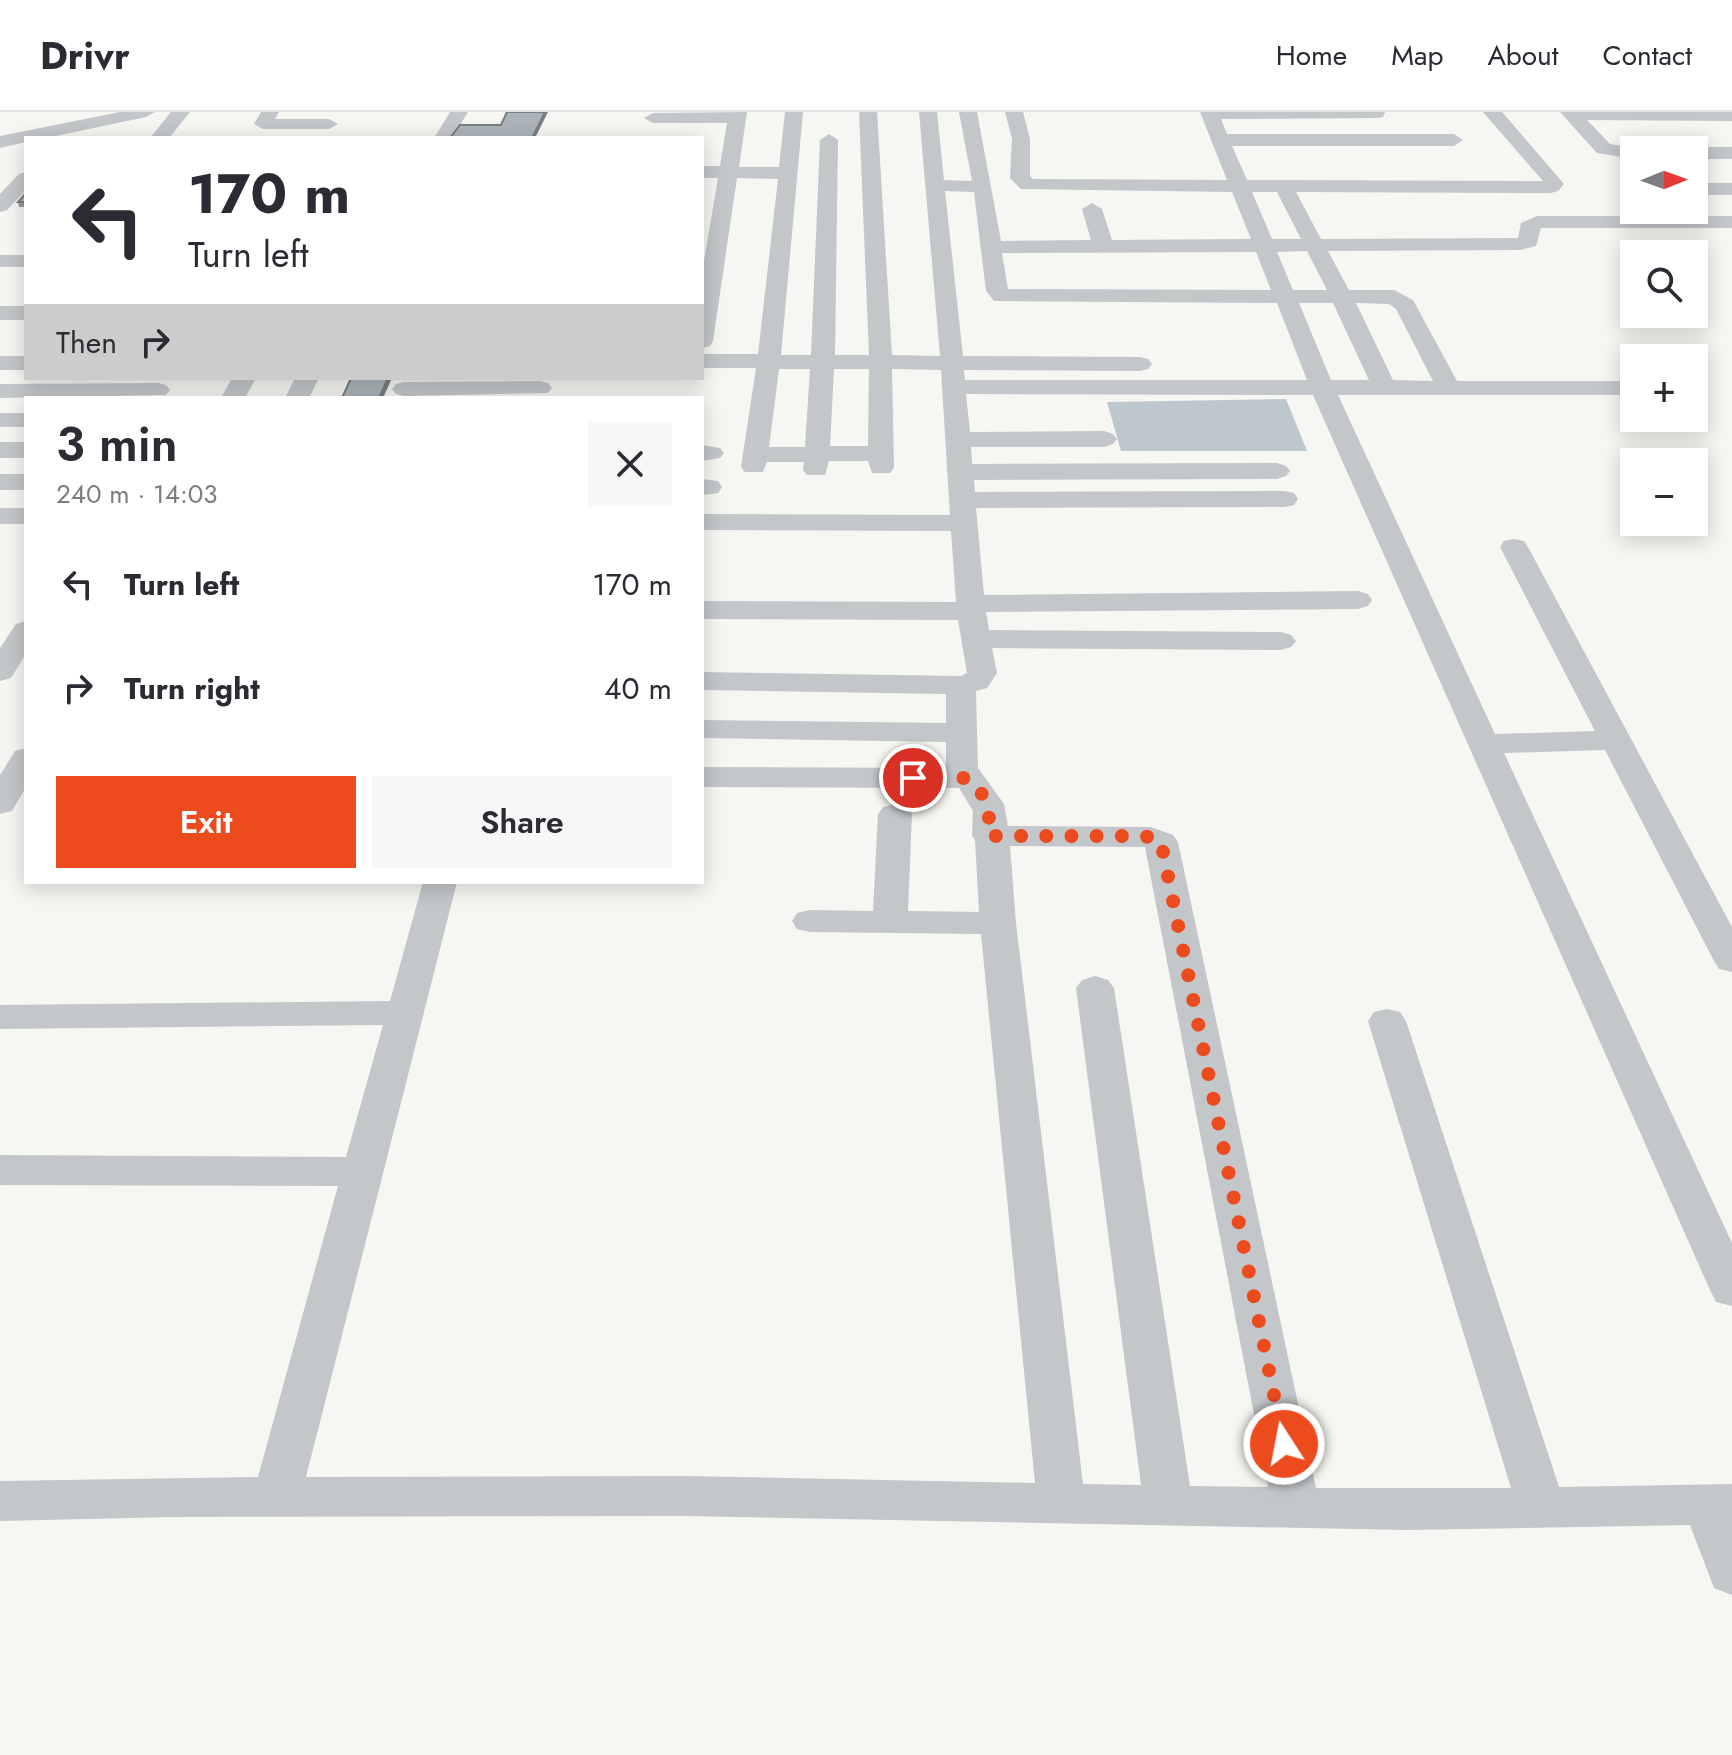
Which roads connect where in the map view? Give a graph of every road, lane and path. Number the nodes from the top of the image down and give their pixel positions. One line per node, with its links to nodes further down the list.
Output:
1 (146, 112): 17 (street)
2 (181, 112): 25 (street)
3 (270, 112): 20 (street)
4 (459, 112): 26 (street)
5 (794, 112): 38 (street)
6 (868, 112): 64 (street)
7 (928, 112): 42 (street)
8 (968, 112): 43 (street)
9 (1014, 112): 44 (street)
10 (1492, 112): 45 (street)
11 (1209, 113): 12 (street); 30 (street)
12 (1289, 113): 13 (street)
13 (1377, 113)
14 (1570, 114): 18 (street); 33 (street)
15 (654, 115): 16 (street); 27 (street)
16 (737, 115): 37 (street)
17 (125, 116): 19 (street); 24 (street)
18 (1732, 116)
19 (79, 126): 23 (street)
20 (334, 127)
21 (1620, 134): 22 (street)
22 (1732, 135)
23 (40, 136)
24 (109, 136)
25 (161, 136)
26 (444, 136)
27 (646, 136)
28 (24, 140): 32 (street)
29 (829, 140): 63 (street)
30 (1220, 140): 31 (street); 44 (street)
31 (1454, 140)
32 (4, 145)
33 (1620, 151)
34 (1708, 153): 35 (street)
35 (1732, 153)
36 (704, 172): 37 (street)
37 (730, 172): 38 (street); 66 (street)
38 (787, 173): 65 (street)
39 (1708, 173): 40 (street)
40 (1732, 173)
41 (14, 185): 50 (street)
42 (934, 185): 43 (street); 74 (street)
43 (983, 187): 56 (street)
44 (1238, 187): 45 (street); 53 (street)
45 (1284, 187): 54 (street)
46 (1708, 189): 47 (street)
47 (1732, 189)
48 (1708, 203): 49 (street)
49 (1732, 203)
50 (0, 206)
51 (1092, 209): 55 (street)
52 (1732, 222): 54 (street)
53 (1263, 244): 54 (street); 55 (street); 59 (street)
54 (1314, 244): 60 (street)
55 (1103, 246): 56 (street)
56 (993, 247): 59 (street)
57 (0, 261): 58 (street)
58 (24, 261)
59 (1284, 296): 60 (street); 76 (street)
60 (1341, 296): 75 (street); 77 (street)
61 (0, 313): 62 (street)
62 (24, 313)
63 (825, 321): 64 (street); 65 (street); 69 (street)
64 (880, 321): 72 (street)
65 (774, 322): 68 (street)
66 (704, 329)
67 (704, 361): 68 (street)
68 (767, 362): 69 (street); 89 (street)
69 (823, 362): 72 (street); 89 (street)
70 (0, 363): 71 (street)
71 (24, 363)
72 (878, 363): 74 (street); 89 (street)
73 (1140, 364): 74 (street)
74 (953, 376): 76 (street); 86 (street)
75 (1448, 386): 77 (street); 80 (street)
76 (1322, 387): 77 (street); 111 (street)
77 (1384, 387)
78 (404, 388): 79 (street)
79 (540, 388)
80 (1620, 388)
81 (165, 390): 82 (street)
82 (0, 391)
83 (0, 420): 84 (street)
84 (24, 420)
85 (1104, 439): 86 (street)
86 (958, 440): 91 (street)
87 (0, 450): 88 (street)
88 (24, 450)
89 (817, 462)
90 (1277, 471): 91 (street)
91 (960, 472): 95 (street)
92 (0, 482): 93 (street)
93 (24, 482)
94 (1285, 499): 95 (street)
95 (963, 512): 98 (street); 102 (street)
96 (0, 516): 97 (street)
97 (24, 516)
98 (704, 522)
99 (1514, 547): 110 (street)
100 (1358, 600): 102 (street)
101 (704, 610): 102 (street)
102 (972, 618): 104 (street); 107 (street)
103 (24, 633): 105 (street)
104 (1281, 641)
105 (0, 672)
106 (704, 681): 107 (street)
107 (961, 685): 109 (street)
108 (704, 729): 109 (street)
109 (961, 733): 114 (street)
110 (1616, 740): 111 (street); 122 (street)
111 (1484, 744): 129 (street)
112 (24, 762): 115 (street)
113 (704, 777): 114 (street)
114 (967, 778): 117 (street)
115 (0, 804)
116 (895, 814): 120 (street)
117 (989, 836): 121 (street); 135 (street)
118 (439, 884): 124 (street)
119 (810, 921): 120 (street)
120 (890, 922): 121 (street)
121 (998, 923): 132 (street)
122 (1732, 961)
123 (1095, 988): 133 (street)
124 (405, 1013): 125 (street); 128 (street)
125 (0, 1017)
126 (1387, 1021): 136 (street)
127 (0, 1170): 128 (street)
128 (363, 1172): 130 (street)
129 (1732, 1290)
130 (276, 1498): 131 (street); 132 (street)
131 (0, 1501)
132 (1061, 1502): 133 (street)
133 (1168, 1504): 135 (street)
134 (1720, 1505): 136 (street); 137 (street)
135 (1296, 1507): 136 (street)
136 (1542, 1509)
137 (1732, 1573)

